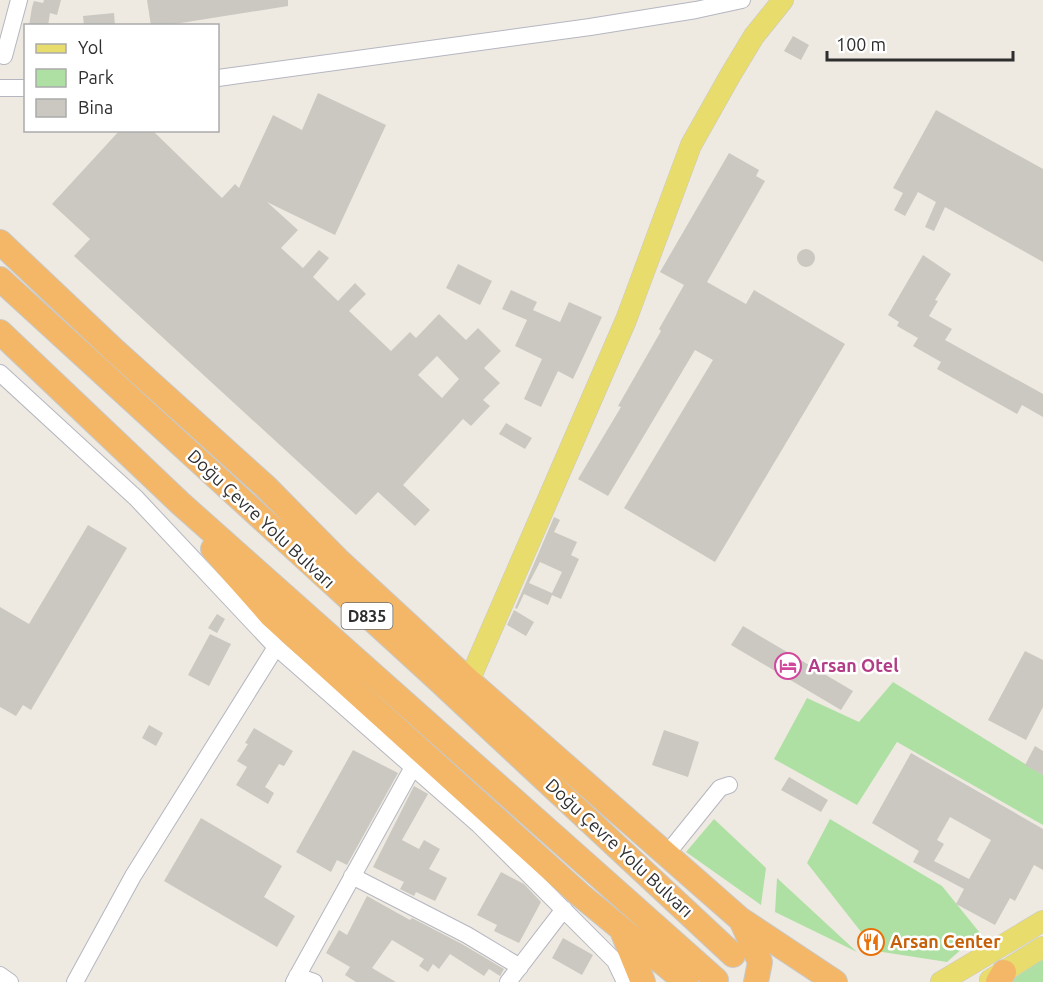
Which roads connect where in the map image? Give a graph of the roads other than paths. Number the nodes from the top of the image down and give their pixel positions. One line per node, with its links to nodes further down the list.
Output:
1 (19, 0): 4 (street)
2 (742, 0): 5 (street)
3 (783, 0): 16 (main road)
4 (0, 55)
5 (219, 78)
6 (0, 88): 7 (street)
7 (24, 88)
8 (0, 242): 16 (highway)
9 (0, 279): 26 (highway, Doğu Çevre Yolu Bulvarı / D835)
10 (0, 332): 13 (highway, Doğu Çevre Yolu Bulvarı / D835)
11 (0, 373): 12 (street)
12 (135, 498): 14 (street); 15 (street)
13 (180, 503): 14 (highway); 31 (highway, Doğu Çevre Yolu Bulvarı / D835)
14 (271, 615): 24 (highway)
15 (276, 647): 17 (street); 33 (street)
16 (469, 681): 19 (highway)
17 (413, 767): 20 (street); 21 (street)
18 (729, 785): 19 (street)
19 (666, 855): 22 (highway)
20 (352, 876): 27 (street); 29 (street)
21 (564, 909): 27 (street); 36 (street)
22 (740, 919): 39 (highway); 40 (highway)
23 (1043, 921): 41 (main road)
24 (622, 930): 37 (highway); 38 (highway)
25 (1043, 947): 30 (main road)
26 (733, 955)
27 (520, 967): 35 (street)
28 (0, 975): 32 (street)
29 (296, 979): 34 (street)
30 (996, 979)
31 (717, 980)
32 (10, 982)
33 (75, 982)
34 (314, 982)
35 (508, 982)
36 (625, 982)
37 (643, 982)
38 (686, 982)
39 (756, 982)
40 (835, 982)
41 (941, 982)

